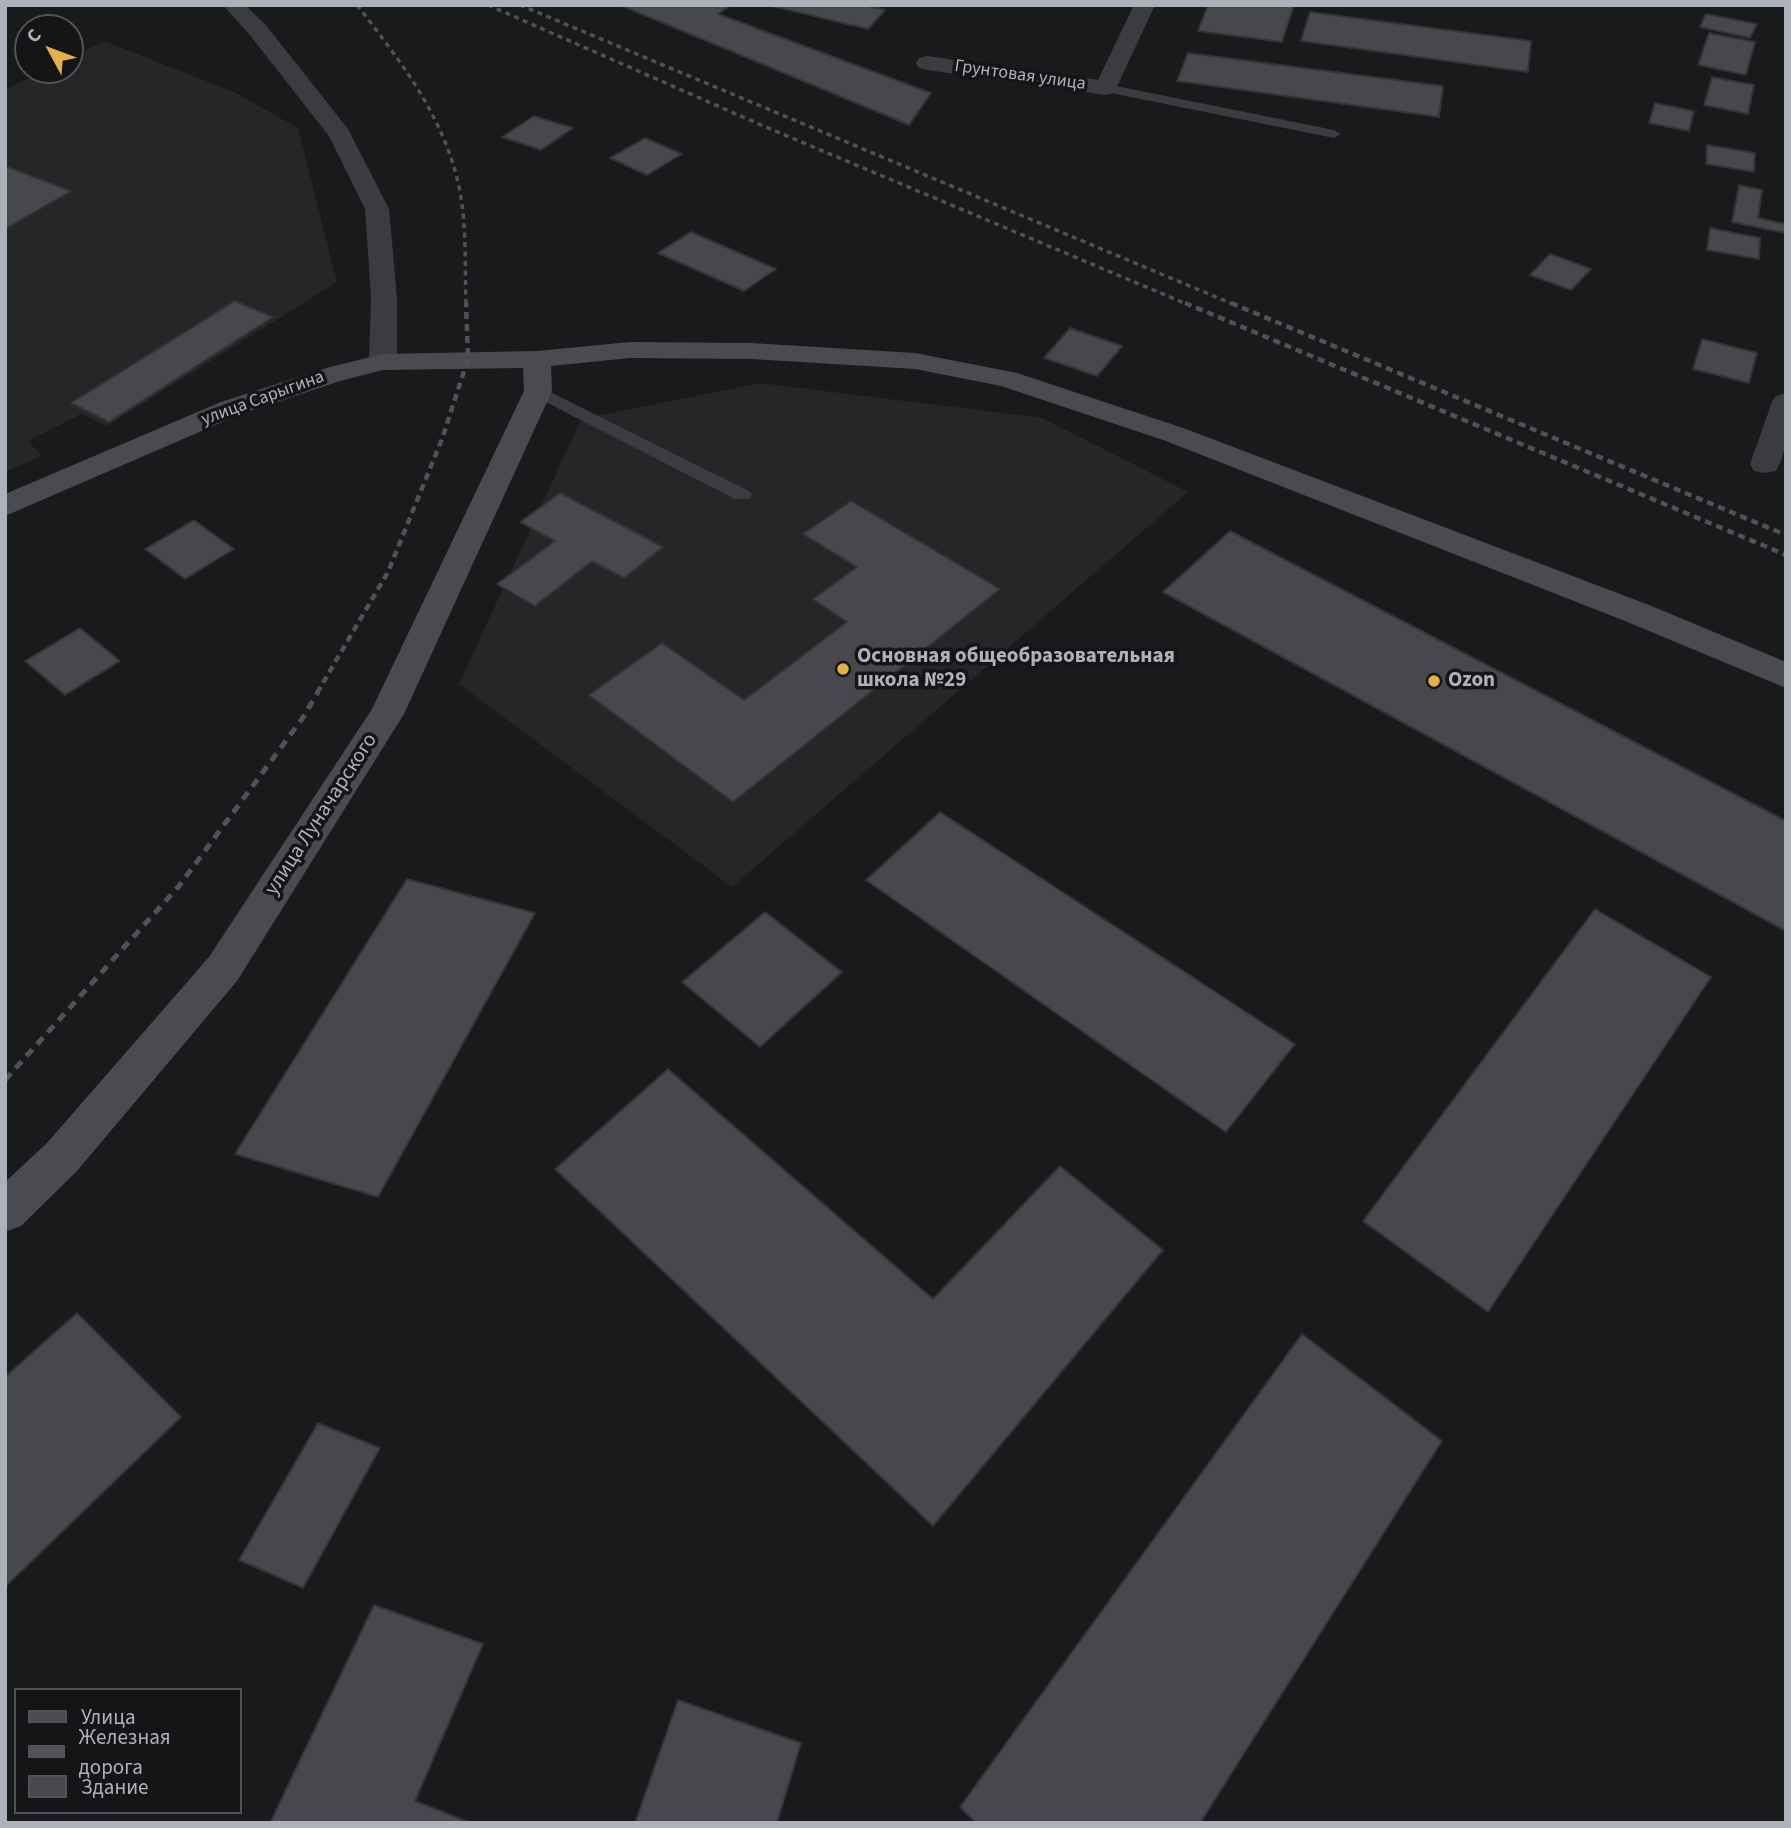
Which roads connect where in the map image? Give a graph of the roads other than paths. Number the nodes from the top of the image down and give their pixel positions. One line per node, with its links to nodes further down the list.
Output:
1 (233, 5): 6 (street)
2 (1145, 5): 4 (street, Грунтовая улица)
3 (927, 63): 4 (street, Грунтовая улица)
4 (1106, 88): 5 (lane)
5 (1334, 134)
6 (383, 362): 7 (main road, улица Сарыгина); 11 (main road, улица Сарыгина)
7 (538, 375): 10 (lane); 12 (main road, улица Сарыгина); 13 (main road, улица Луначарского)
8 (1786, 402): 9 (street)
9 (1765, 464)
10 (742, 495)
11 (5, 506)
12 (1786, 676)
13 (5, 1211)

